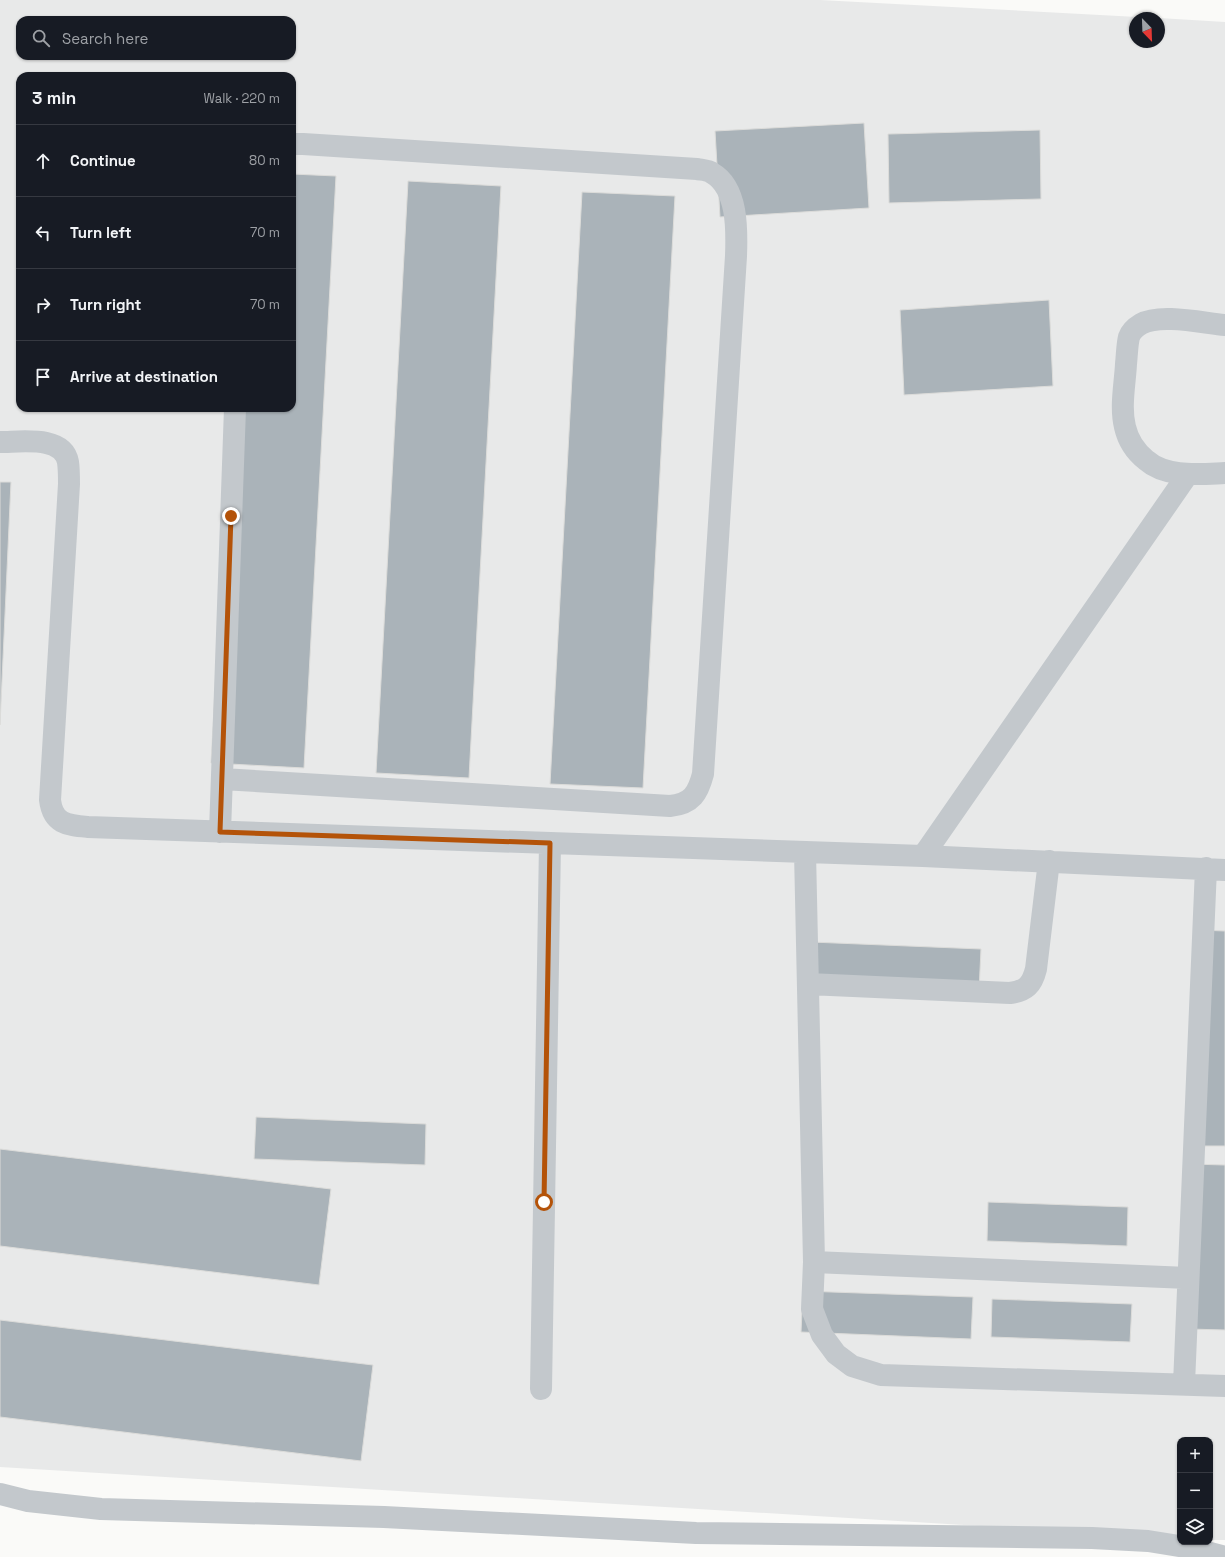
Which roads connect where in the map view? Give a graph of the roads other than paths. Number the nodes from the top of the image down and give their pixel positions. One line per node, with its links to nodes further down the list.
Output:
1 (296, 144): 7 (street)
2 (1225, 325): 6 (street)
3 (235, 412): 7 (street)
4 (0, 442): 8 (street)
5 (1225, 473): 6 (street)
6 (1188, 474): 11 (street)
7 (222, 779): 8 (street)
8 (220, 832): 9 (street)
9 (550, 843): 10 (street); 19 (street)
10 (805, 852): 11 (street); 14 (street)
11 (923, 856): 12 (street)
12 (1049, 861): 13 (street); 14 (street)
13 (1216, 869): 16 (street)
14 (808, 984): 15 (street)
15 (814, 1262): 16 (street); 17 (street)
16 (1188, 1278): 17 (street)
17 (1184, 1384): 18 (street)
18 (1225, 1386)
19 (541, 1389)
20 (0, 1494): 21 (street)
21 (1225, 1557)

